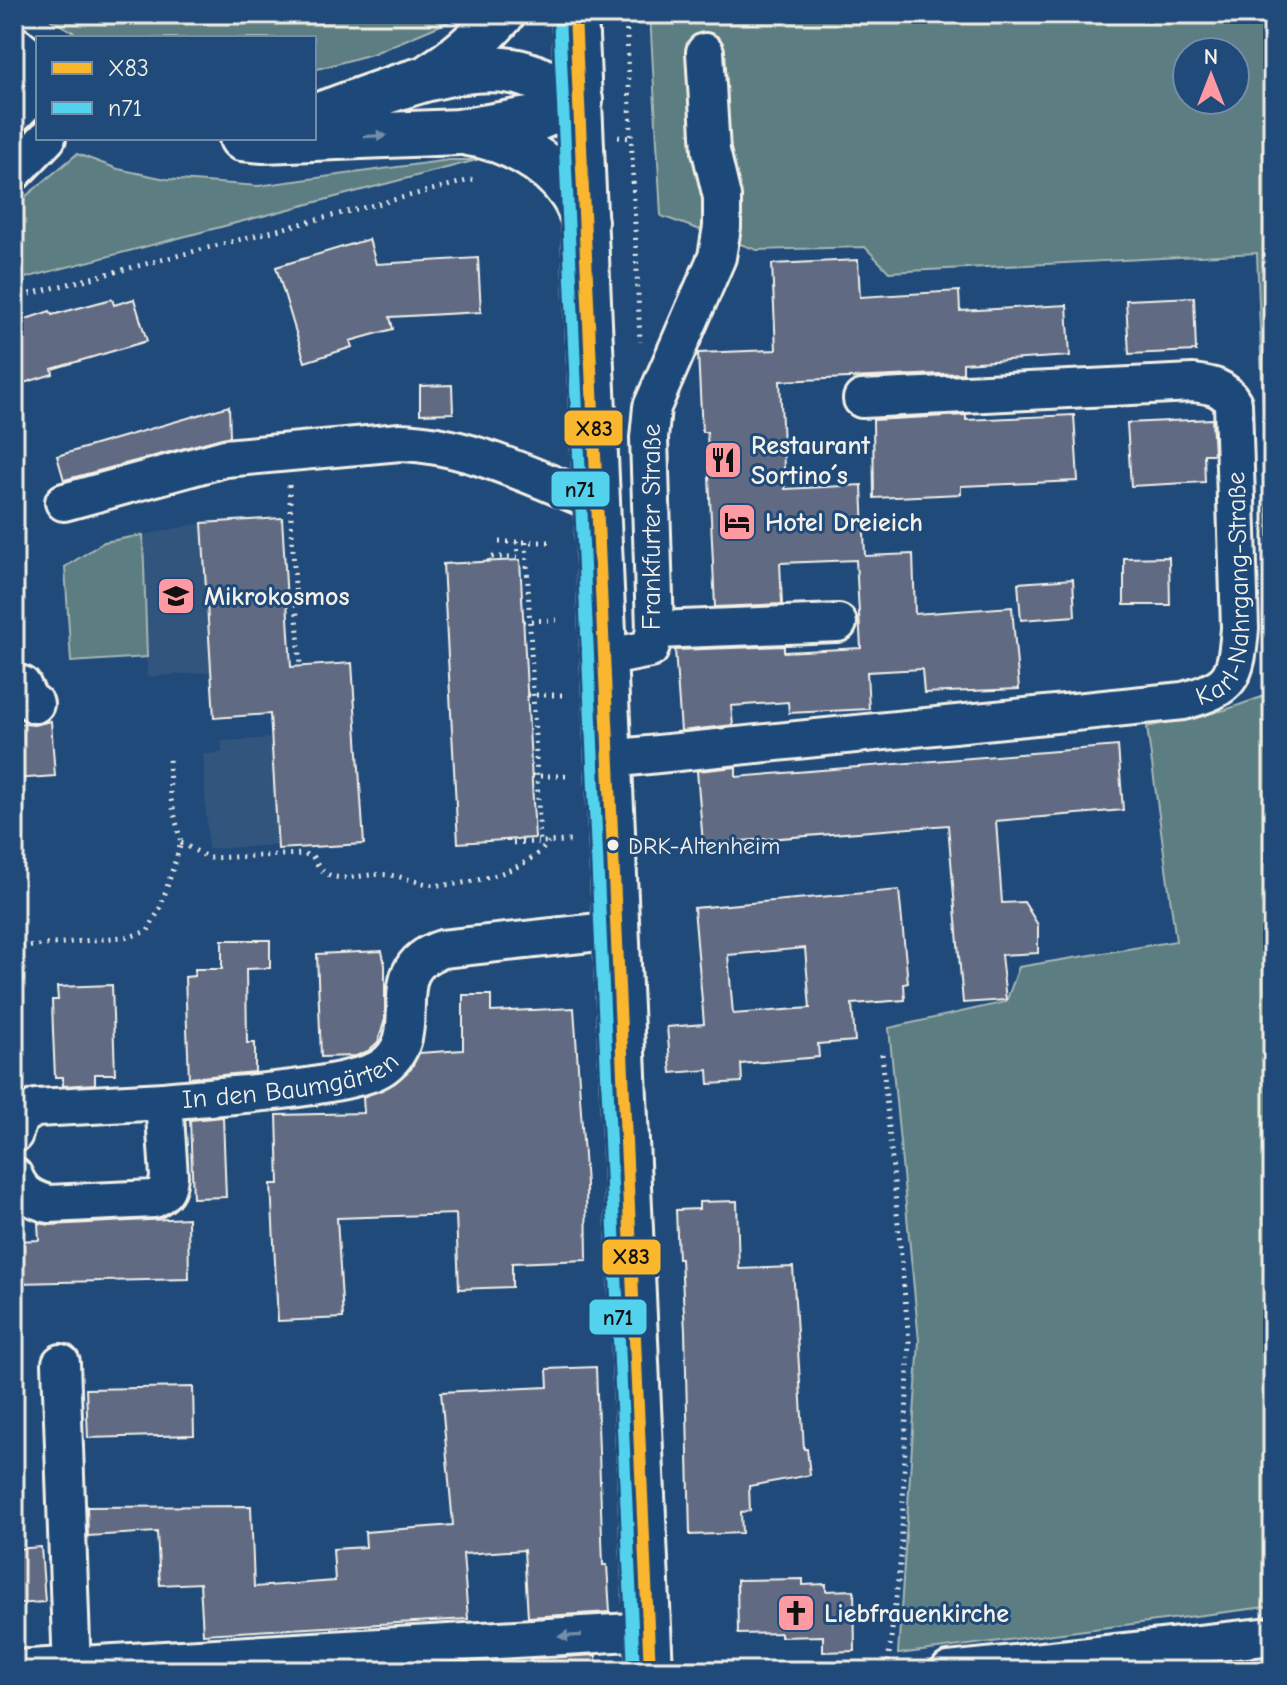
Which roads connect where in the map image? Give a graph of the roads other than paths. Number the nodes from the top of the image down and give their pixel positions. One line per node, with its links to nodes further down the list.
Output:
1 (502, 14): 6 (main road)
2 (575, 14): 8 (main road, Frankfurter Straße)
3 (14, 49): 5 (main road)
4 (705, 52): 20 (street, Frankfurter Straße)
5 (36, 67)
6 (422, 80): 8 (main road); 10 (main road)
7 (36, 98): 9 (street)
8 (580, 100): 11 (main road); 15 (main road, Frankfurter Straße)
9 (14, 114)
10 (316, 116)
11 (459, 132): 12 (main road, one-way to 11); 15 (main road)
12 (316, 138)
13 (45, 140): 14 (street)
14 (14, 172)
15 (585, 221): 18 (main road, Frankfurter Straße)
16 (862, 399): 22 (street, Karl-Nahrgang-Straße)
17 (64, 502): 18 (street)
18 (598, 503): 21 (main road, Frankfurter Straße)
19 (838, 623): 20 (street)
20 (655, 630): 21 (street, Frankfurter Straße)
21 (604, 658): 22 (main road, Frankfurter Straße)
22 (609, 759): 23 (main road, Frankfurter Straße)
23 (617, 930): 24 (street, In den Baumgärten); 29 (main road, Frankfurter Straße)
24 (164, 1101): 25 (street, In den Baumgärten); 26 (street, In den Baumgärten)
25 (14, 1134)
26 (14, 1176)
27 (61, 1363): 30 (street)
28 (1273, 1636): 32 (street)
29 (649, 1651): 30 (street, one-way to 30)
30 (72, 1668): 31 (street)
31 (14, 1669)
32 (949, 1671)

